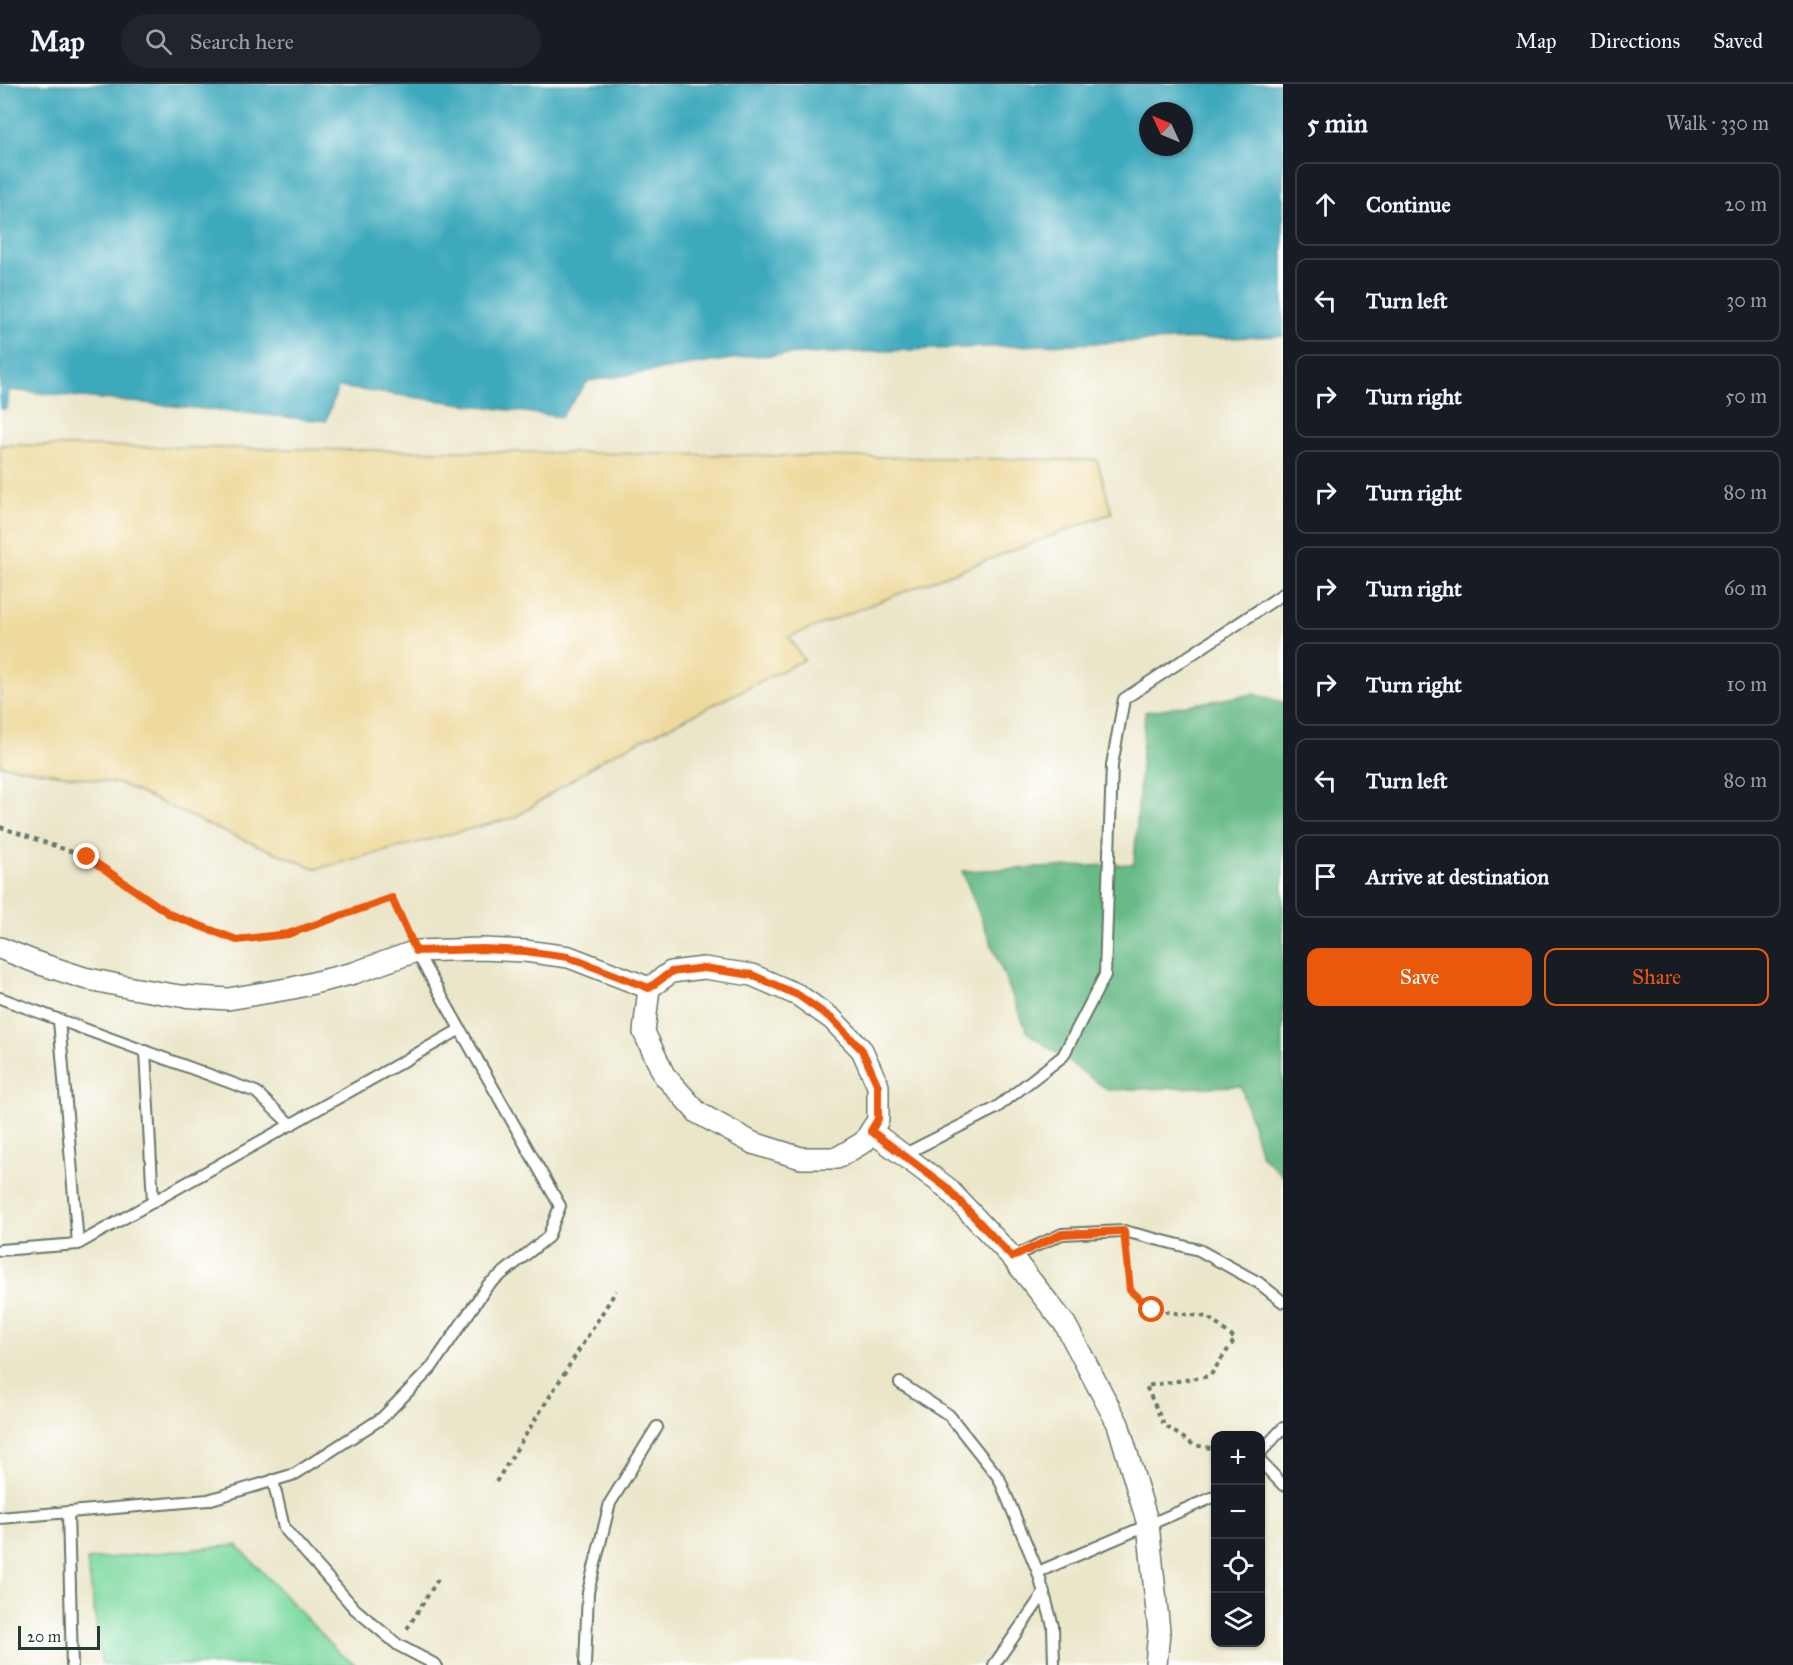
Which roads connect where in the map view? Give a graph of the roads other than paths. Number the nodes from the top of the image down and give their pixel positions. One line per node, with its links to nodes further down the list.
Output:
1 (1283, 594): 11 (lane)
2 (0, 948): 3 (street)
3 (416, 951): 4 (street); 7 (lane)
4 (649, 988): 10 (street); 10 (street)
5 (0, 998): 6 (lane)
6 (59, 1020): 8 (lane); 13 (lane)
7 (459, 1030): 9 (lane); 22 (lane)
8 (145, 1051): 9 (lane); 12 (lane)
9 (291, 1125): 12 (lane)
10 (871, 1131): 11 (street)
11 (903, 1155): 15 (street)
12 (153, 1202): 13 (lane)
13 (78, 1244): 14 (lane)
14 (0, 1250)
15 (1012, 1257): 16 (lane); 27 (street)
16 (1283, 1302)
17 (900, 1383): 28 (lane)
18 (657, 1427): 32 (lane)
19 (1283, 1428): 20 (lane)
20 (1265, 1448)
21 (1265, 1466): 23 (lane)
22 (273, 1480): 25 (lane); 31 (lane)
23 (1283, 1485)
24 (1211, 1498): 27 (lane)
25 (68, 1512): 26 (lane); 30 (lane)
26 (0, 1518)
27 (1148, 1524): 28 (lane); 35 (street)
28 (1038, 1572): 29 (lane)
29 (1044, 1593): 33 (lane); 34 (lane)
30 (72, 1665)
31 (436, 1665)
32 (585, 1665)
33 (994, 1665)
34 (1054, 1665)
35 (1156, 1665)

